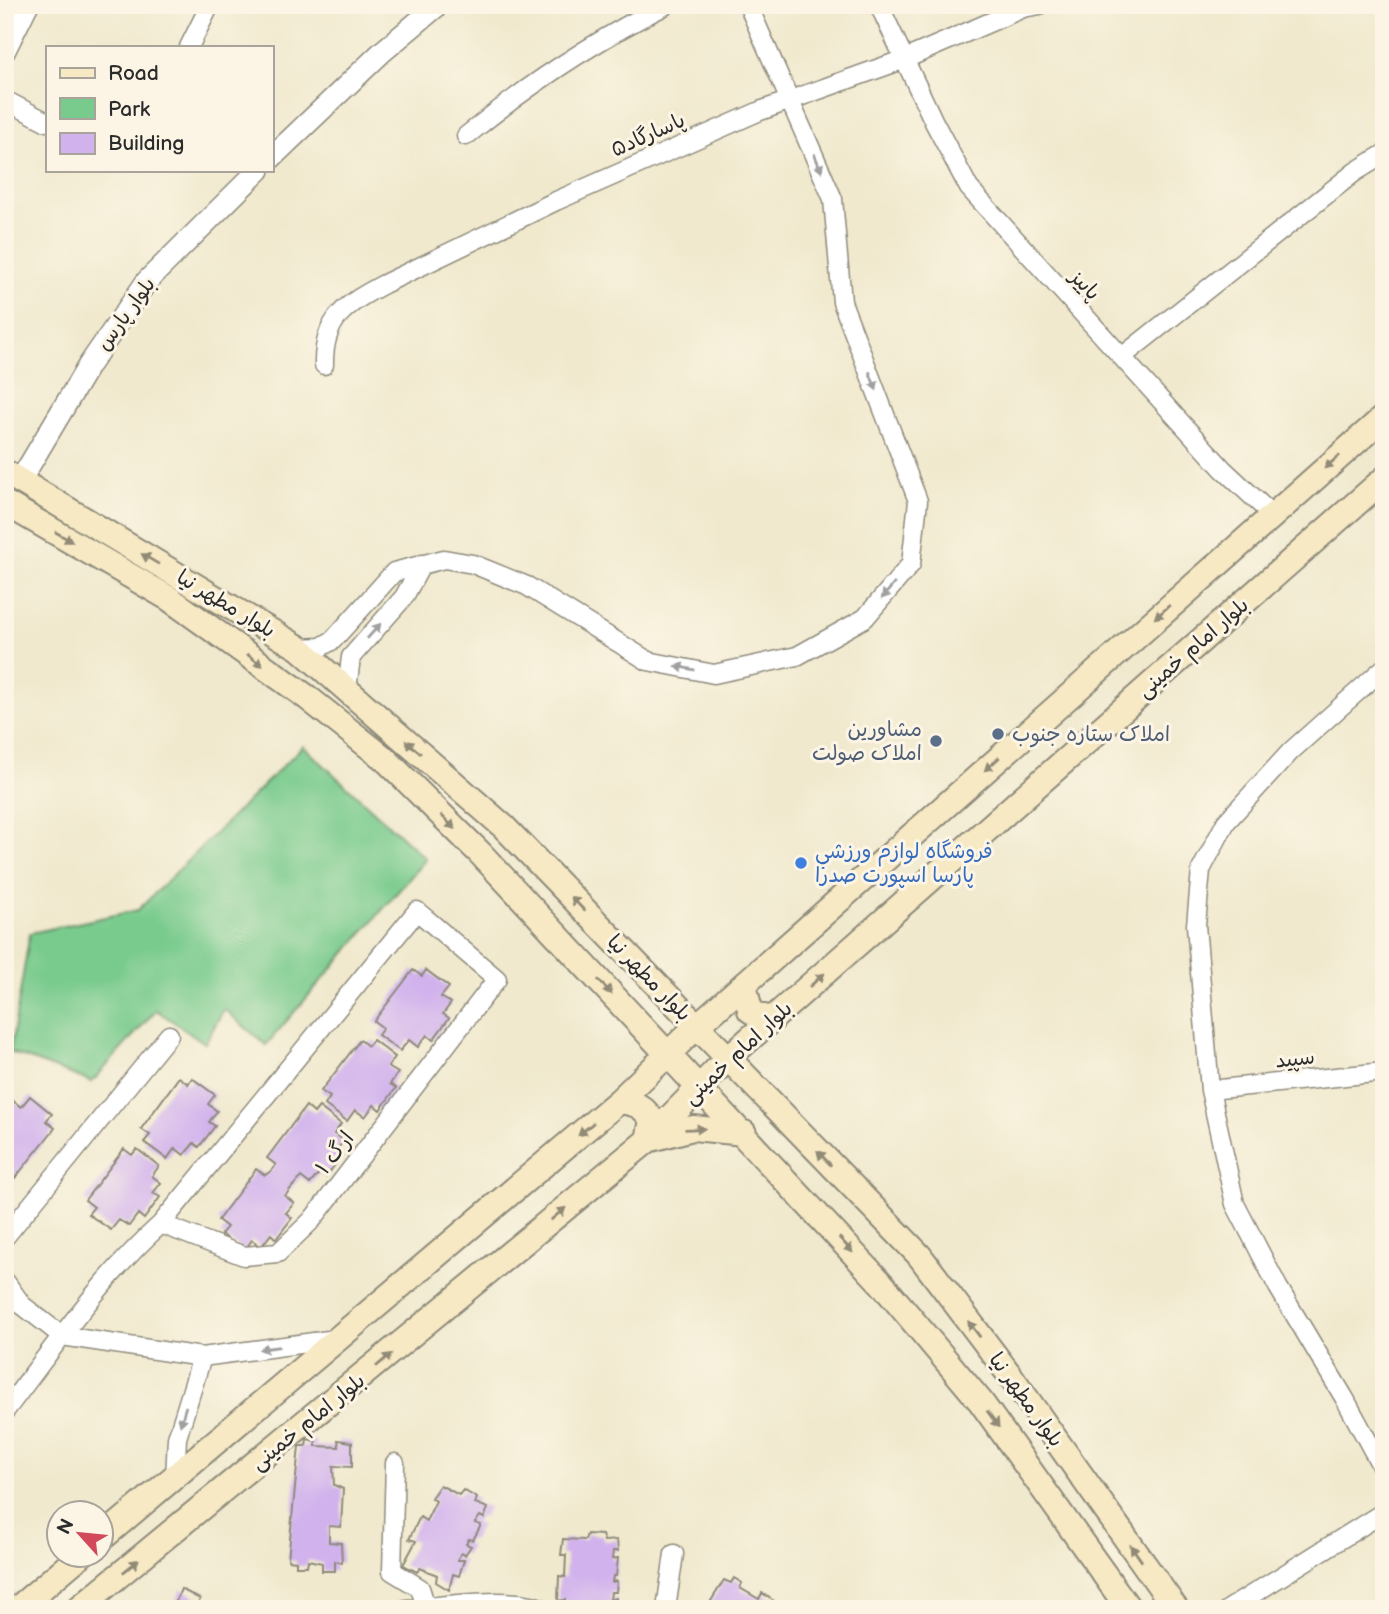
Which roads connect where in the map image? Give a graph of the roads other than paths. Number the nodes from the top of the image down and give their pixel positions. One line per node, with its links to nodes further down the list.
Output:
1 (29, 5): 9 (street)
2 (210, 5): 8 (street)
3 (438, 5): 16 (street)
4 (666, 5): 14 (street)
5 (748, 5): 12 (street)
6 (879, 5): 10 (street, پاییز)
7 (1040, 5): 10 (street, پاسارگاد۵)
8 (190, 46)
9 (5, 52)
10 (905, 60): 12 (street, پاسارگاد۵); 18 (street, پاییز)
11 (5, 100): 13 (street)
12 (792, 100): 19 (street, پاسارگاد۵); 25 (street, one-way to 25)
13 (46, 121)
14 (466, 136)
15 (1384, 154): 18 (street)
16 (273, 156)
17 (257, 172): 21 (street, بلوار پارس)
18 (1123, 356): 24 (street, پاییز)
19 (324, 365)
20 (1384, 417): 24 (main road, بلوار امام خمینی, one-way to 24)
21 (13, 477): 26 (main road, بلوار مطهر نیا, one-way to 21)
22 (1384, 479): 32 (main road, بلوار امام خمینی, one-way to 22)
23 (6, 506): 30 (main road, بلوار مطهر نیا, one-way to 30)
24 (1271, 514): 31 (main road, بلوار امام خمینی, one-way to 31)
25 (422, 564): 26 (street); 29 (street, one-way to 25)
26 (299, 648): 28 (main road, بلوار مطهر نیا)
27 (1384, 668): 39 (street)
28 (326, 670): 29 (main road, بلوار مطهر نیا); 30 (main road)
29 (347, 690): 33 (main road, بلوار مطهر نیا, one-way to 29)
30 (308, 698): 35 (main road, بلوار مطهر نیا, one-way to 35)
31 (744, 985): 32 (main road); 33 (main road, بلوار امام خمینی)
32 (773, 1019): 36 (main road, بلوار امام خمینی)
33 (696, 1027): 35 (main road, بلوار امام خمینی); 36 (main road, بلوار مطهر نیا)
34 (169, 1035): 44 (street)
35 (668, 1054): 38 (main road, بلوار مطهر نیا); 40 (main road, بلوار امام خمینی)
36 (728, 1058): 38 (main road, بلوار امام خمینی); 64 (main road, بلوار مطهر نیا, one-way to 36)
37 (1384, 1072): 39 (street, سپید)
38 (701, 1086): 41 (main road, بلوار مطهر نیا); 42 (main road, بلوار امام خمینی)
39 (1210, 1090): 51 (street)
40 (619, 1101): 42 (main road); 47 (main road, بلوار امام خمینی, one-way to 47)
41 (744, 1133): 42 (main road, one-way to 41); 63 (main road, بلوار مطهر نیا, one-way to 63)
42 (648, 1140): 59 (main road, بلوار امام خمینی, one-way to 42)
43 (161, 1224): 43 (street, ارگ ۱); 46 (street)
44 (5, 1237)
45 (5, 1281): 46 (street)
46 (62, 1336): 48 (street); 49 (street)
47 (336, 1339): 48 (street, one-way to 48); 52 (main road, بلوار امام خمینی)
48 (202, 1357): 52 (street, one-way to 52)
49 (5, 1411)
50 (395, 1463): 57 (street)
51 (1384, 1471)
52 (175, 1478): 54 (main road, بلوار امام خمینی)
53 (1384, 1512): 65 (street)
54 (116, 1526)
55 (674, 1554): 62 (street)
56 (66, 1568): 58 (main road)
57 (426, 1607): 60 (street); 61 (street)
58 (17, 1609)
59 (78, 1609)
60 (406, 1609)
61 (543, 1609)
62 (666, 1609)
63 (1129, 1609)
64 (1176, 1609)
65 (1228, 1609)

